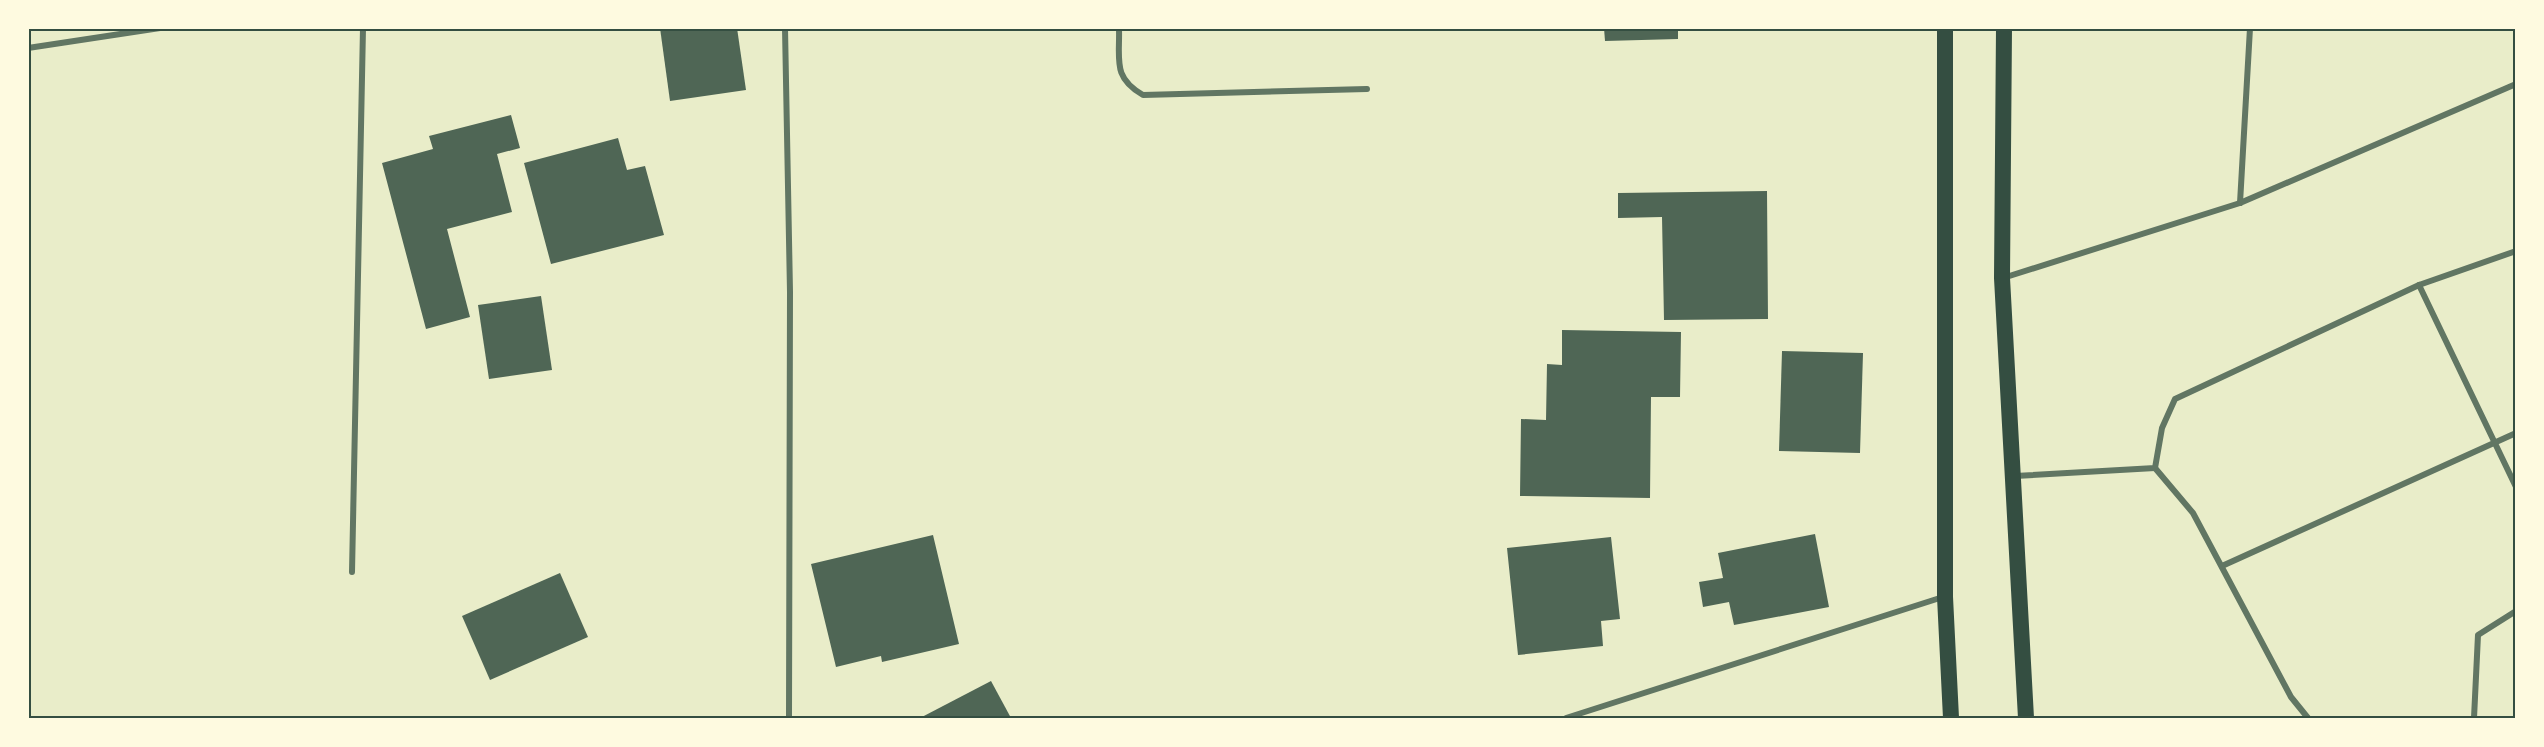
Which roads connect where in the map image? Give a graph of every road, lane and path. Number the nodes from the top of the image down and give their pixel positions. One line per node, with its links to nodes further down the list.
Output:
1 (160, 28): 8 (street)
2 (363, 28): 21 (street)
3 (785, 28): 24 (street)
4 (1119, 28): 10 (street)
5 (1945, 28): 22 (highway)
6 (2004, 28): 13 (highway)
7 (2250, 28): 11 (street)
8 (28, 48)
9 (2516, 84): 11 (street)
10 (1366, 89)
11 (2240, 203): 13 (street)
12 (2516, 251): 14 (street)
13 (2002, 278): 18 (highway)
14 (2419, 285): 16 (street); 17 (street)
15 (2516, 433): 16 (street)
16 (2494, 442): 19 (street); 20 (street)
17 (2155, 468): 18 (street); 20 (street)
18 (2011, 476): 27 (highway)
19 (2516, 487)
20 (2222, 566): 28 (street)
21 (352, 572)
22 (1945, 597): 25 (street); 26 (highway)
23 (2516, 611): 29 (street)
24 (789, 718)
25 (1566, 718)
26 (1951, 718)
27 (2026, 718)
28 (2307, 718)
29 (2474, 718)

